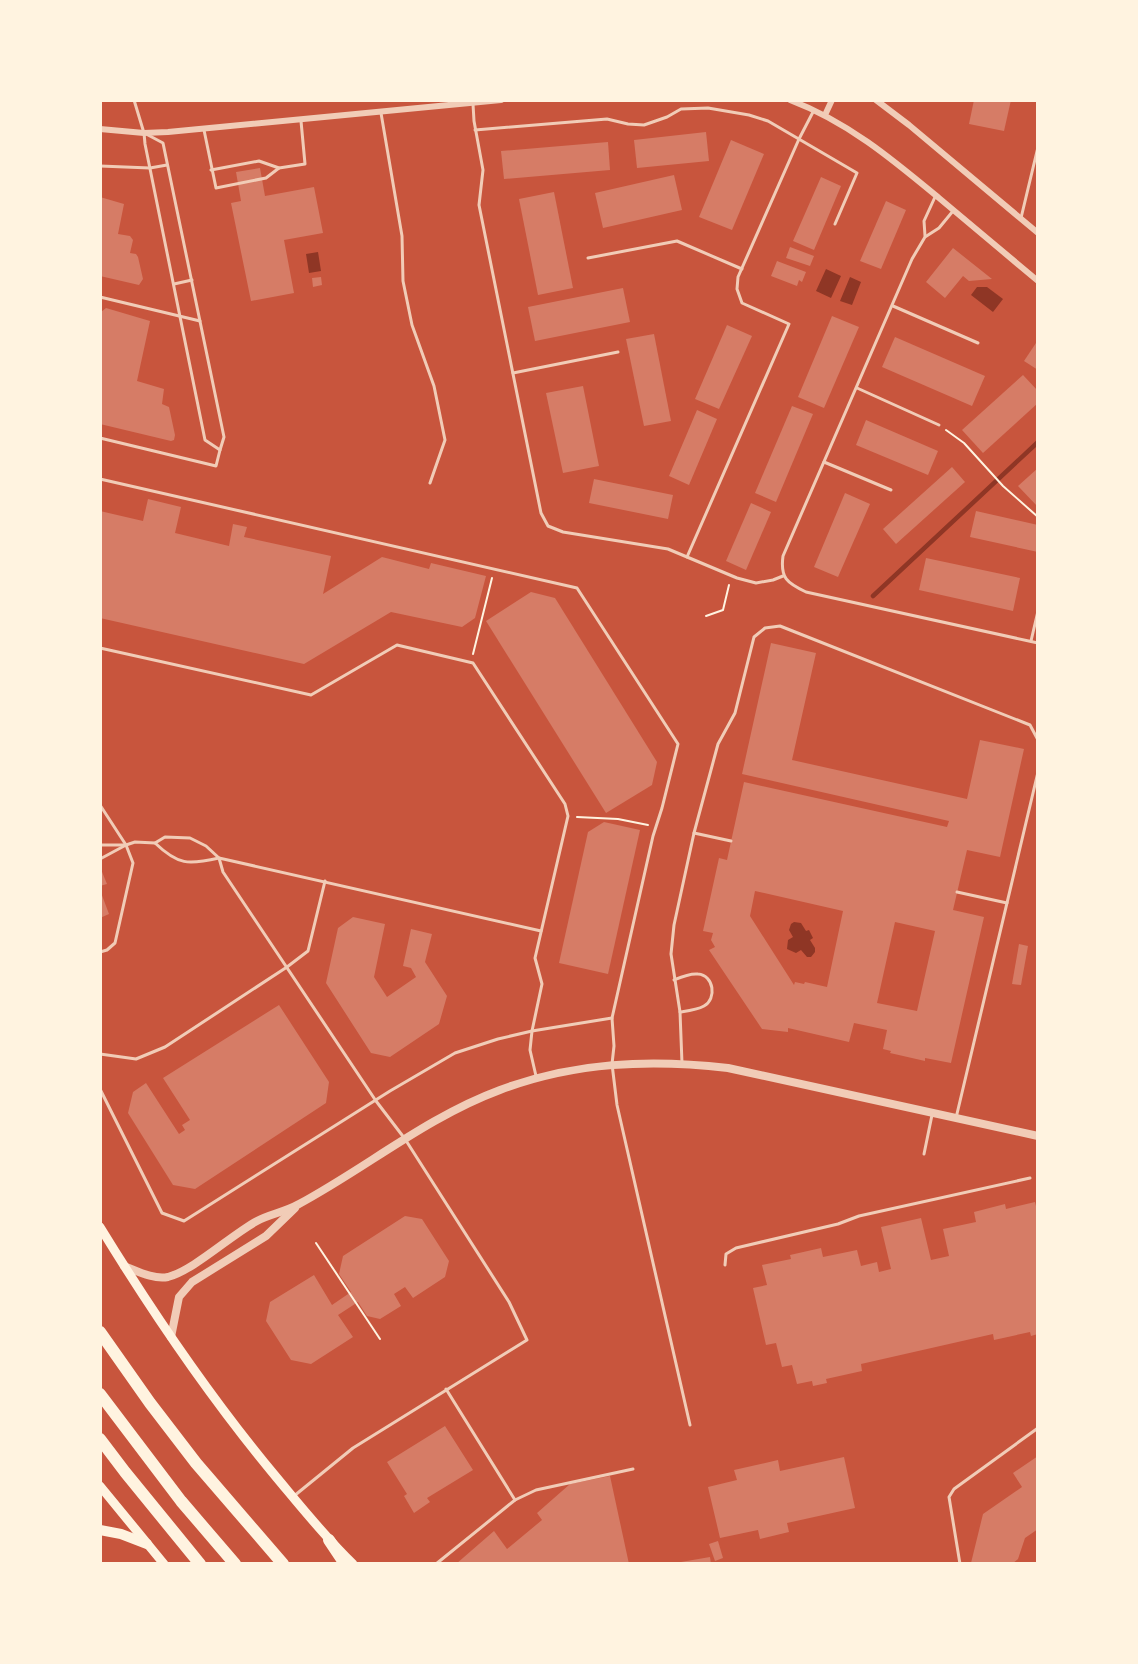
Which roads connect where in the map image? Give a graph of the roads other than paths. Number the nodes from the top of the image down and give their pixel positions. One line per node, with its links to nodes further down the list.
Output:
1 (134, 100): 14 (lane)
2 (501, 100): 6 (street)
3 (790, 100): 7 (street)
4 (832, 100): 9 (street)
5 (876, 100): 24 (street)
6 (473, 103): 8 (street); 13 (lane)
7 (814, 110): 9 (street); 15 (lane)
8 (381, 111): 10 (street); 46 (lane)
9 (825, 115): 22 (street)
10 (301, 119): 11 (street); 20 (lane)
11 (203, 128): 14 (street); 21 (lane)
12 (100, 129): 14 (street)
13 (475, 130): 15 (lane); 39 (lane)
14 (144, 133): 17 (lane); 19 (lane)
15 (800, 139): 25 (lane); 29 (lane)
16 (1038, 147): 24 (lane)
17 (168, 165): 19 (lane); 30 (lane)
18 (100, 166): 19 (lane)
19 (150, 168): 32 (lane)
20 (279, 168): 21 (lane); 21 (lane)
21 (211, 170)
22 (936, 196): 23 (street); 27 (lane)
23 (954, 210): 27 (lane); 31 (street)
24 (1021, 219): 26 (street)
25 (835, 224)
26 (1038, 233)
27 (925, 237): 34 (lane)
28 (588, 258): 29 (lane)
29 (742, 269): 48 (lane)
30 (192, 280): 32 (lane); 36 (lane)
31 (1038, 281)
32 (174, 284): 35 (lane)
33 (100, 297): 35 (lane)
34 (893, 306): 37 (lane); 40 (lane)
35 (181, 317): 36 (lane); 43 (lane)
36 (200, 321): 43 (lane)
37 (978, 343)
38 (618, 352): 39 (lane)
39 (513, 373): 48 (lane)
40 (856, 388): 41 (lane); 44 (lane)
41 (939, 424)
42 (100, 438): 43 (lane)
43 (220, 450)
44 (824, 462): 47 (lane); 49 (lane)
45 (100, 479): 72 (lane)
46 (430, 483)
47 (891, 490)
48 (687, 557): 49 (lane)
49 (783, 576): 51 (lane)
50 (1038, 611): 51 (lane)
51 (1031, 642): 52 (lane)
52 (1038, 643)
53 (100, 648): 67 (lane)
54 (1038, 740): 57 (lane)
55 (1038, 772): 66 (lane)
56 (100, 806): 61 (lane)
57 (694, 833): 58 (lane); 70 (lane)
58 (731, 841)
59 (154, 843): 61 (lane); 62 (lane); 62 (lane)
60 (100, 844): 61 (lane)
61 (126, 845): 63 (lane); 68 (lane)
62 (219, 858): 64 (lane); 69 (lane)
63 (100, 859)
64 (325, 881): 67 (lane); 69 (lane)
65 (957, 892): 66 (lane)
66 (1007, 903): 81 (lane)
67 (541, 931): 73 (lane)
68 (100, 952)
69 (287, 967): 74 (lane); 79 (lane)
70 (674, 980): 71 (lane); 71 (lane)
71 (680, 1012): 75 (lane)
72 (612, 1018): 73 (lane); 76 (lane)
73 (532, 1031): 77 (lane); 79 (lane)
74 (100, 1054)
75 (682, 1063): 76 (street); 80 (street)
76 (612, 1064): 77 (street); 94 (lane)
77 (537, 1078): 83 (street)
78 (100, 1089): 79 (lane)
79 (376, 1101): 83 (lane)
80 (932, 1113): 81 (street); 84 (lane)
81 (956, 1118): 82 (street)
82 (1038, 1136)
83 (405, 1139): 86 (street); 92 (lane)
84 (924, 1154)
85 (1030, 1178): 88 (lane)
86 (297, 1205): 89 (street); 91 (street)
87 (100, 1227): 89 (main road)
88 (725, 1264)
89 (124, 1266): 91 (main road)
90 (100, 1332): 107 (highway)
91 (171, 1336): 99 (main road)
92 (446, 1389): 99 (lane); 100 (lane)
93 (100, 1394): 106 (highway)
94 (690, 1425)
95 (1038, 1428): 111 (lane)
96 (100, 1439): 105 (highway)
97 (633, 1468): 100 (lane)
98 (100, 1486): 103 (main road)
99 (293, 1498): 102 (main road)
100 (514, 1500): 110 (lane)
101 (100, 1530): 103 (main road)
102 (329, 1540): 108 (highway); 109 (main road)
103 (147, 1544): 104 (main road)
104 (164, 1563)
105 (200, 1563)
106 (235, 1563)
107 (283, 1563)
108 (345, 1563)
109 (353, 1563)
110 (436, 1563)
111 (960, 1563)

